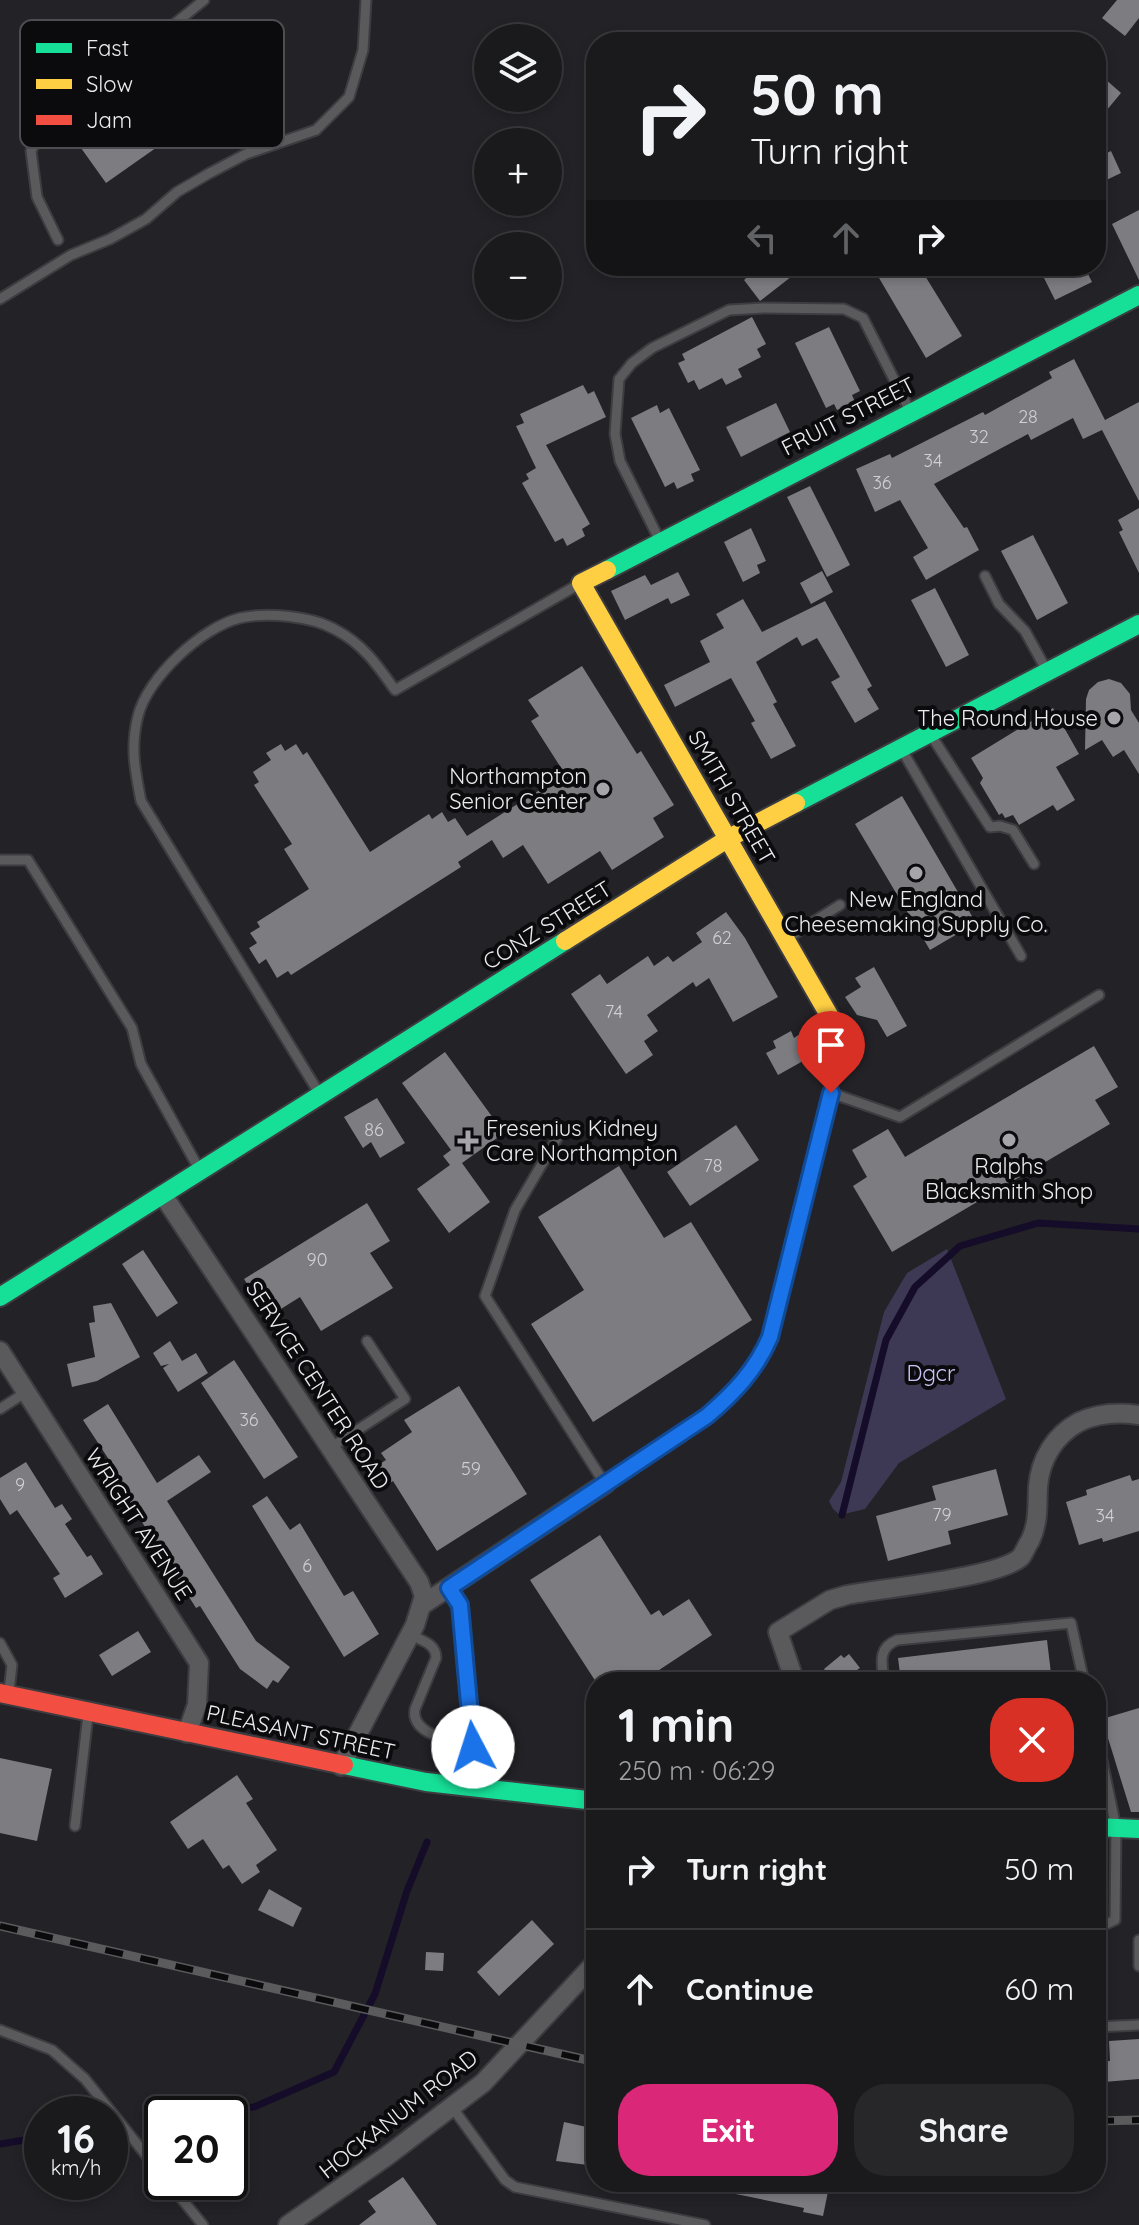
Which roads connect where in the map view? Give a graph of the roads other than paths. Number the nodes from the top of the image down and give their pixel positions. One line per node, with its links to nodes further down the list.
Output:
1 (204, 0): 3 (lane)
2 (366, 0): 4 (lane)
3 (179, 20)
4 (284, 141)
5 (32, 148): 7 (lane)
6 (264, 148): 9 (lane)
7 (58, 240)
8 (1139, 295): 10 (main road, FRUIT STREET)
9 (0, 299)
10 (910, 411): 11 (main road, FRUIT STREET); 11 (lane)
11 (660, 541): 13 (main road, FRUIT STREET)
12 (985, 576): 15 (lane)
13 (581, 583): 18 (main road, SMITH STREET); 27 (lane)
14 (1139, 624): 15 (main road, CONZ STREET)
15 (1047, 671): 16 (main road, CONZ STREET)
16 (929, 732): 17 (main road, CONZ STREET); 20 (lane)
17 (900, 747): 18 (main road, CONZ STREET); 23 (lane)
18 (729, 838): 22 (main road, SMITH STREET); 27 (main road, CONZ STREET)
19 (0, 860): 29 (lane)
20 (1034, 864)
21 (840, 905): 22 (lane)
22 (786, 939): 25 (main road, SMITH STREET)
23 (1021, 956)
24 (1099, 995): 26 (lane)
25 (841, 1036): 26 (lane)
26 (831, 1093): 38 (lane)
27 (321, 1096): 29 (main road, CONZ STREET)
28 (559, 1135): 38 (lane)
29 (201, 1172): 30 (main road, CONZ STREET)
30 (163, 1195): 31 (main road, CONZ STREET); 37 (street, SERVICE CENTER ROAD)
31 (0, 1297)
32 (367, 1341): 37 (lane)
33 (0, 1351): 34 (street, WRIGHT AVENUE)
34 (26, 1392): 35 (lane); 48 (street, WRIGHT AVENUE)
35 (0, 1409)
36 (1139, 1415): 43 (street)
37 (330, 1448): 40 (street, SERVICE CENTER ROAD)
38 (605, 1484): 39 (street)
39 (449, 1588): 40 (street); 49 (lane)
40 (422, 1605): 41 (street)
41 (411, 1635): 49 (lane); 50 (street)
42 (0, 1643): 46 (lane)
43 (792, 1672)
44 (884, 1672): 45 (lane)
45 (1082, 1672)
46 (4, 1694): 47 (main road, PLEASANT STREET)
47 (88, 1712): 48 (main road, PLEASANT STREET); 54 (lane)
48 (187, 1733): 50 (main road, PLEASANT STREET)
49 (473, 1747): 52 (lane)
50 (341, 1766): 52 (main road, PLEASANT STREET)
51 (1106, 1778): 56 (lane)
52 (471, 1788): 53 (main road, PLEASANT STREET)
53 (586, 1800)
54 (75, 1826)
55 (1106, 1828): 56 (main road)
56 (1116, 1828): 57 (main road); 58 (lane)
57 (1139, 1829)
58 (1106, 1924)
59 (1139, 1940): 60 (lane)
60 (1139, 1966)
61 (586, 1973): 65 (street, HOCKANUM ROAD)
62 (1139, 2025): 63 (lane)
63 (1106, 2027)
64 (0, 2030): 66 (lane)
65 (452, 2107): 69 (street, HOCKANUM ROAD); 70 (lane)
66 (144, 2153)
67 (183, 2200): 68 (lane)
68 (203, 2225)
69 (288, 2225)
70 (705, 2225)

